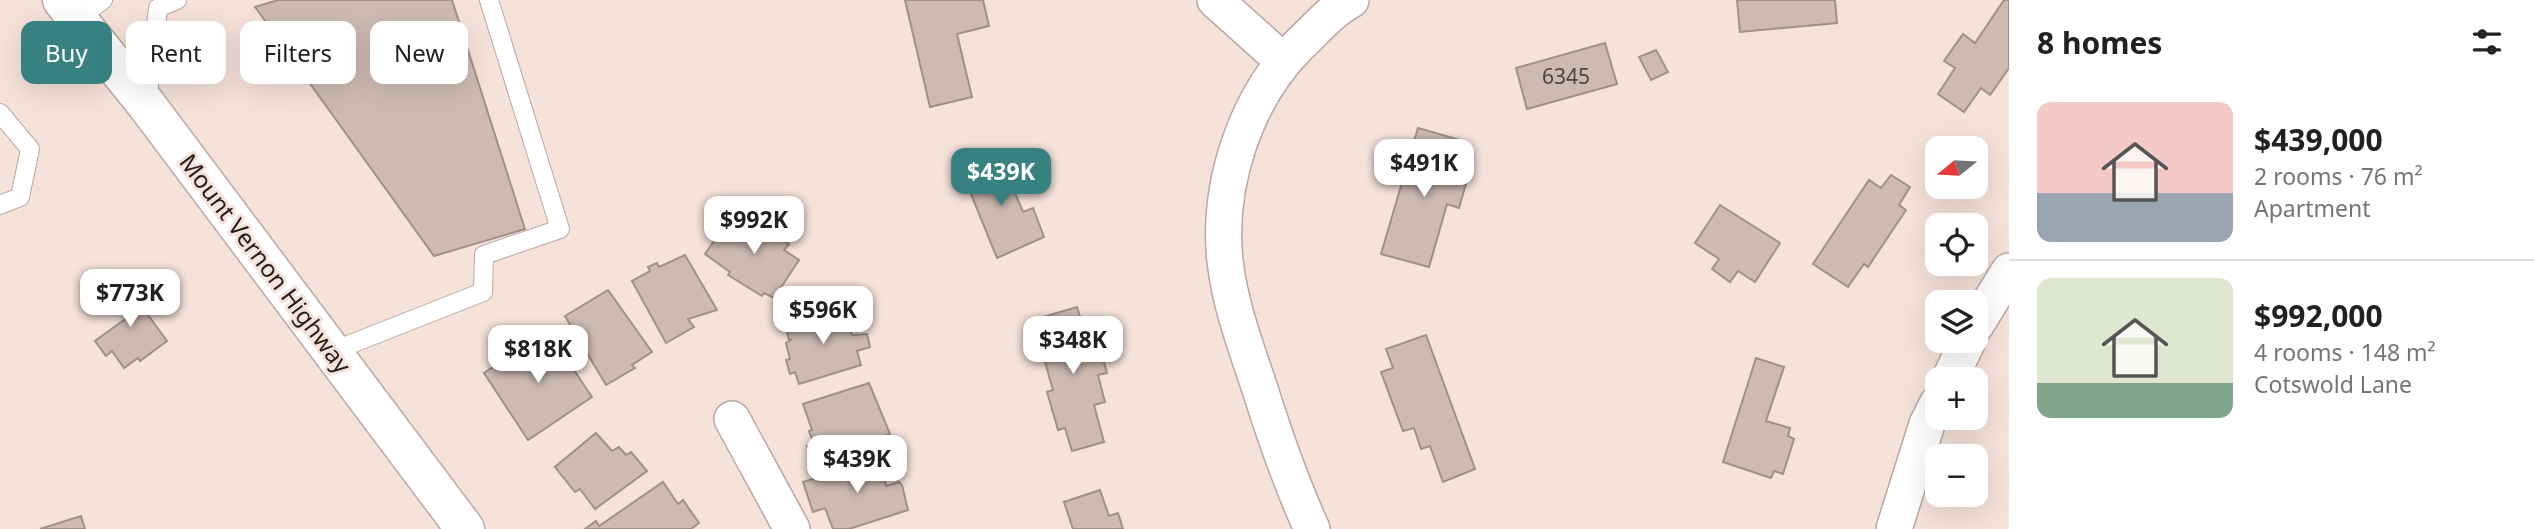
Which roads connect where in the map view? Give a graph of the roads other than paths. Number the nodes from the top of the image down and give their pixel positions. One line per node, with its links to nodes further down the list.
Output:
1 (177, 0): 7 (lane)
2 (489, 0): 12 (lane)
3 (1215, 0): 6 (street)
4 (1351, 0): 6 (street)
5 (81, 6): 7 (main road, Mount Vernon Highway)
6 (1283, 61): 17 (street)
7 (146, 104): 12 (main road, Mount Vernon Highway)
8 (0, 113): 9 (lane)
9 (0, 205)
10 (2009, 271): 11 (street)
11 (1988, 305)
12 (334, 351): 15 (main road, Mount Vernon Highway)
13 (732, 419): 16 (street)
14 (1925, 430): 18 (street)
15 (465, 529)
16 (792, 529)
17 (1312, 529)
18 (1894, 529)

